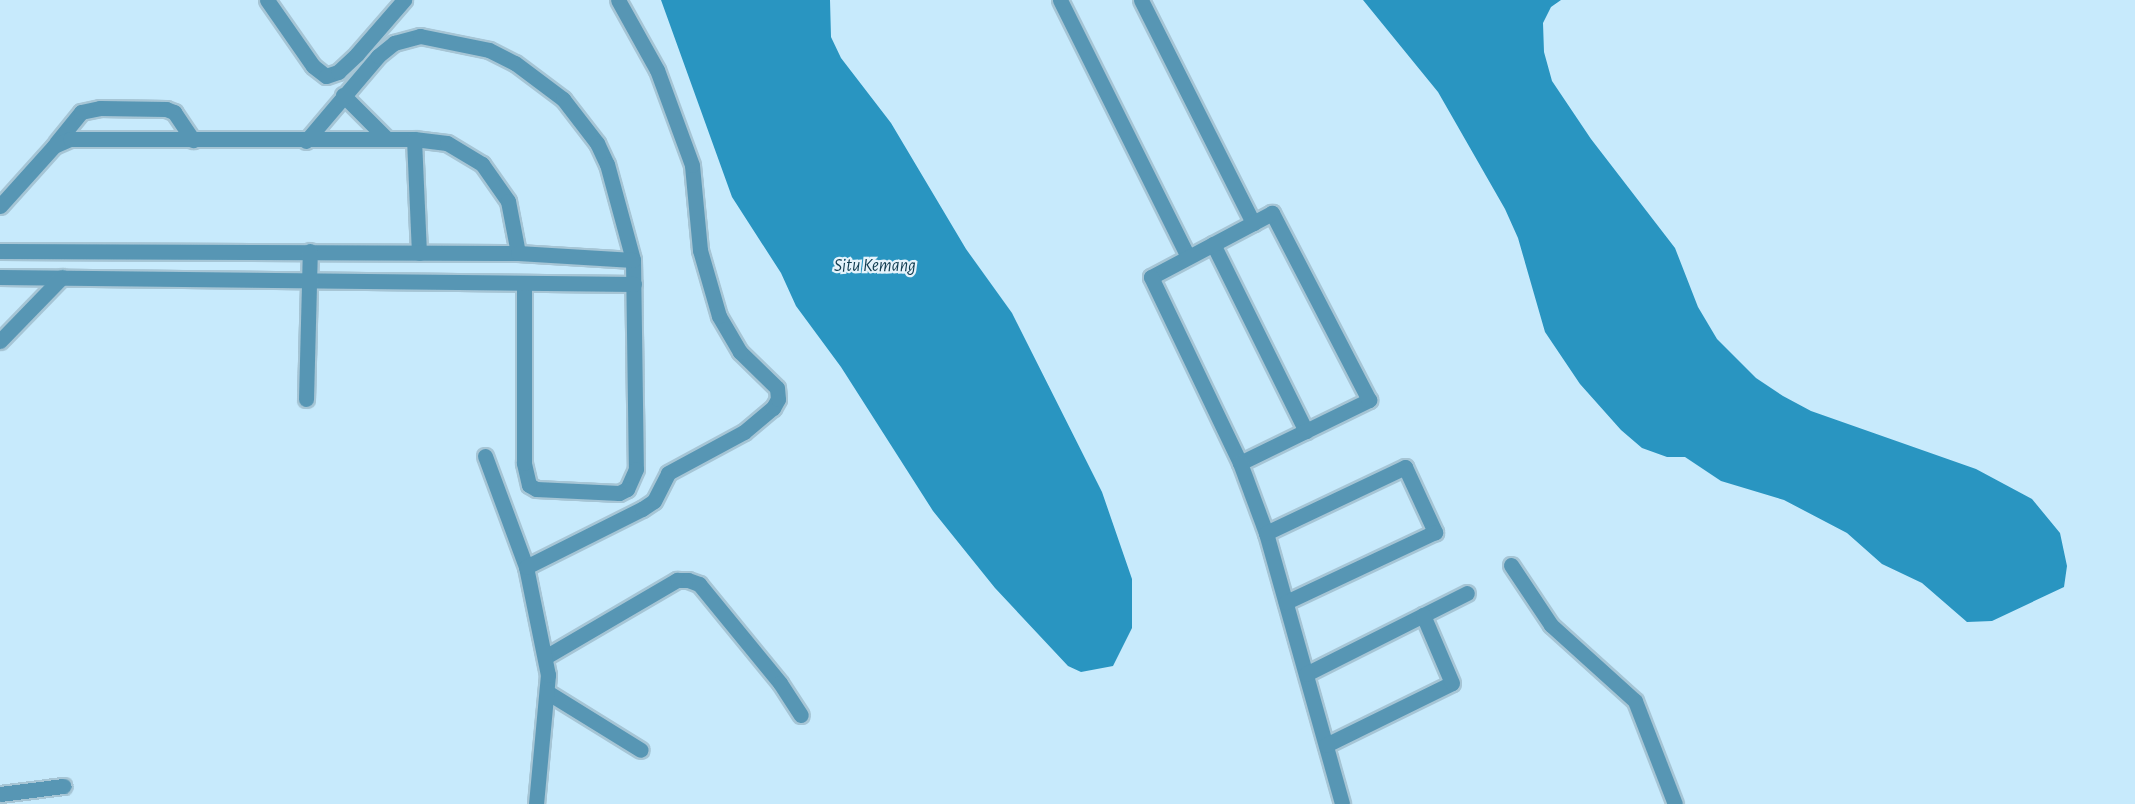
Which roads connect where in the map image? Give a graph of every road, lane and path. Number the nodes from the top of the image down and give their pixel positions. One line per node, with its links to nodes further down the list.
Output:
1 (267, 0): 2 (street)
2 (404, 0)
3 (618, 0): 33 (street)
4 (1060, 0): 19 (street)
5 (1141, 0): 13 (street)
6 (344, 95): 9 (street); 10 (street); 20 (street)
7 (414, 139): 9 (street); 17 (street); 18 (street)
8 (193, 140): 10 (street); 11 (street); 11 (street)
9 (387, 140): 10 (street)
10 (306, 141)
11 (54, 146): 12 (street)
12 (0, 206)
13 (1253, 223): 14 (street); 28 (street)
14 (1214, 244): 19 (street); 28 (street)
15 (0, 251): 16 (street)
16 (310, 251): 17 (street); 23 (street)
17 (419, 253): 18 (street)
18 (518, 254): 20 (street)
19 (1188, 257): 30 (street)
20 (633, 260): 25 (street)
21 (0, 277): 22 (street)
22 (62, 277): 23 (street); 26 (street)
23 (308, 279): 24 (street); 27 (street)
24 (524, 283): 25 (street); 25 (street)
25 (634, 284)
26 (0, 341)
27 (306, 399)
28 (1306, 431): 30 (street)
29 (485, 456): 33 (street)
30 (1240, 463): 31 (street)
31 (1266, 533): 35 (street); 35 (street)
32 (1511, 565): 47 (street)
33 (526, 567): 37 (street)
34 (1467, 593): 36 (street)
35 (1286, 602): 38 (street)
36 (1423, 615): 38 (street); 41 (street)
37 (547, 656): 39 (street); 40 (street)
38 (1306, 674): 41 (street)
39 (547, 692): 42 (street); 45 (street)
40 (801, 715)
41 (1326, 745): 46 (street)
42 (641, 750)
43 (63, 786): 44 (street)
44 (0, 794)
45 (536, 804)
46 (1342, 804)
47 (1675, 804)

